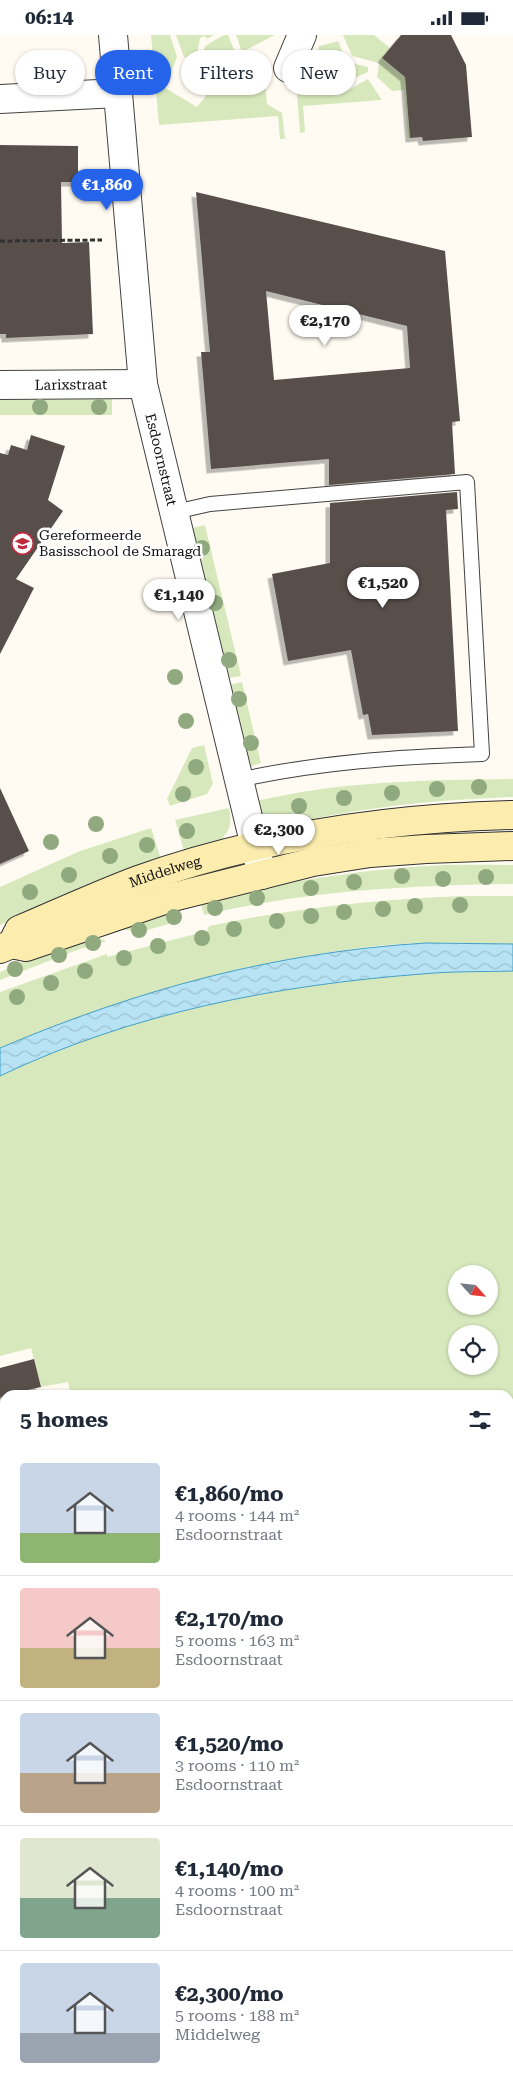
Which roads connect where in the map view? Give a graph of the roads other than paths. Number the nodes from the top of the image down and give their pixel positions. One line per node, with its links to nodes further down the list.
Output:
1 (113, 35): 3 (street, Esdoornstraat)
2 (302, 35): 4 (street)
3 (114, 50)
4 (296, 50)
5 (95, 94): 7 (street)
6 (118, 95): 8 (street, Esdoornstraat)
7 (0, 99)
8 (143, 384): 9 (street, Larixstraat); 10 (street, Esdoornstraat)
9 (0, 385)
10 (175, 512): 11 (street, Esdoornstraat); 11 (lane)
11 (238, 780): 14 (street, Esdoornstraat)
12 (513, 815): 14 (main road, Middelweg)
13 (513, 846): 15 (main road, Middelweg)
14 (255, 848): 15 (street, Esdoornstraat); 16 (main road, Middelweg)
15 (262, 875): 16 (main road, Middelweg)
16 (6, 946)

